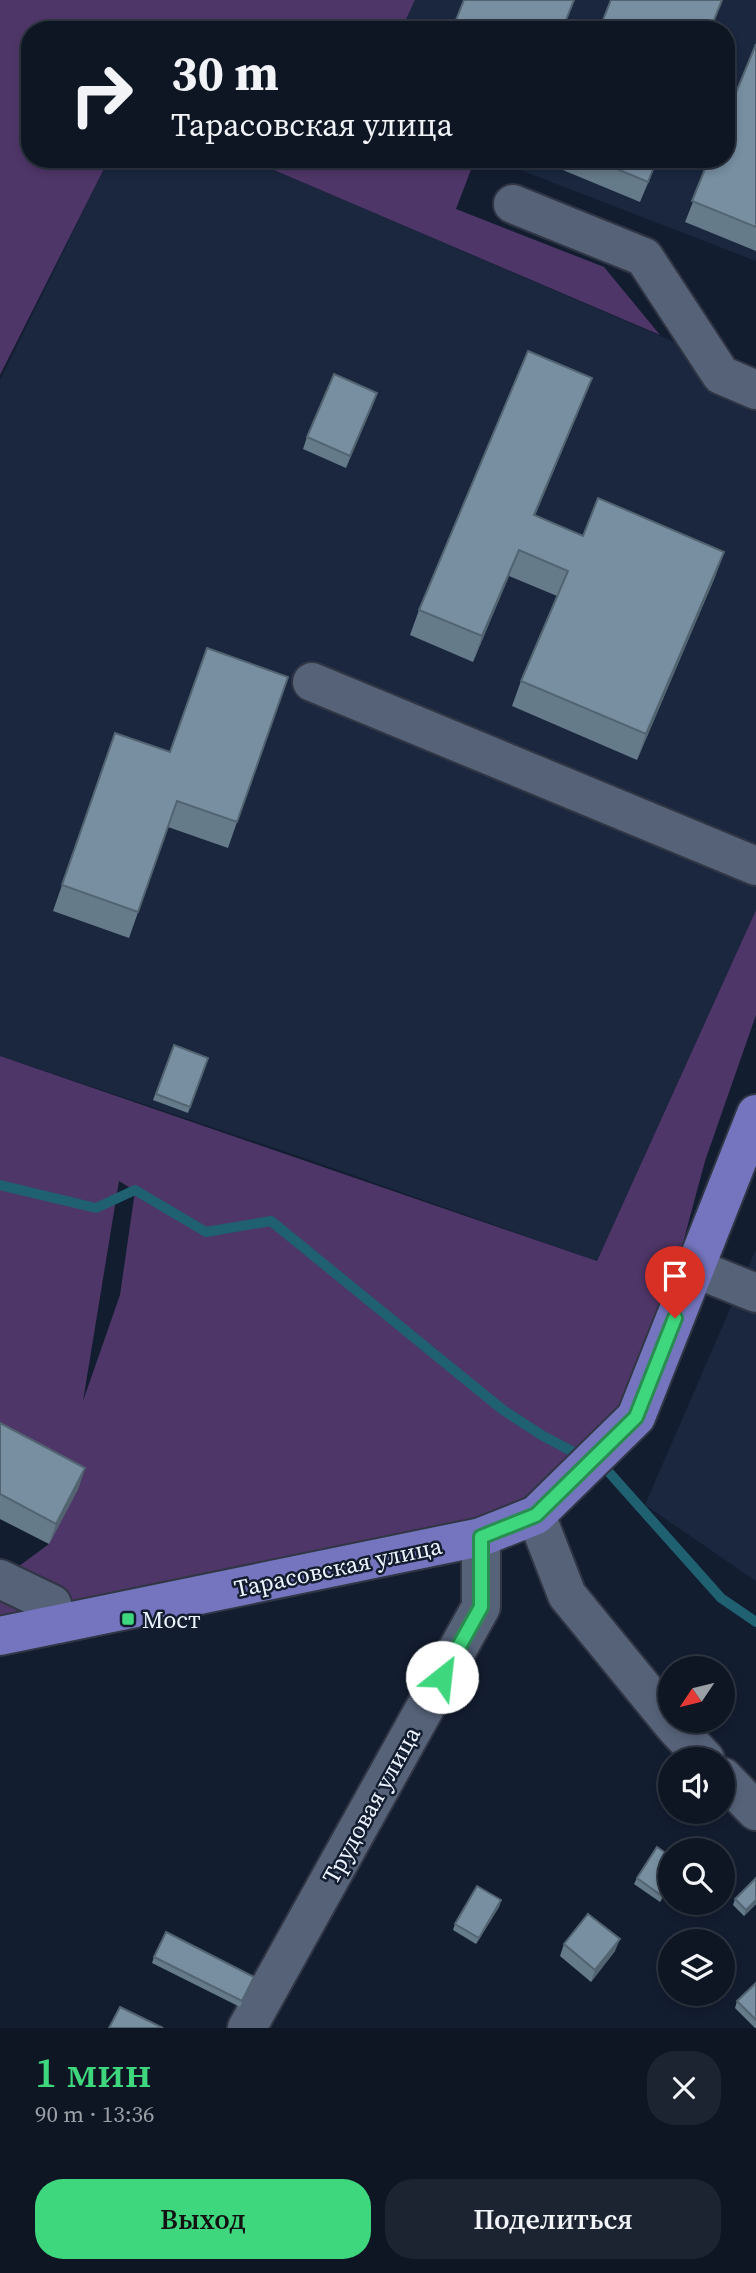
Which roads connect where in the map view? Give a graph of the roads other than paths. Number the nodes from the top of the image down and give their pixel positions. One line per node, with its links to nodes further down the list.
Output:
1 (513, 204): 2 (street)
2 (756, 390)
3 (312, 682): 4 (street)
4 (756, 866)
5 (756, 1114): 6 (main road)
6 (694, 1268): 7 (street); 8 (main road, Тарасовская улица)
7 (756, 1293)
8 (536, 1515): 9 (main road, Тарасовская улица); 13 (street)
9 (481, 1537): 11 (main road, Тарасовская улица); 16 (street, Трудовая улица)
10 (0, 1579): 11 (street)
11 (58, 1624): 12 (main road, Тарасовская улица)
12 (0, 1636)
13 (694, 1747)
14 (735, 1789): 15 (street)
15 (756, 1811)
16 (247, 2028)

